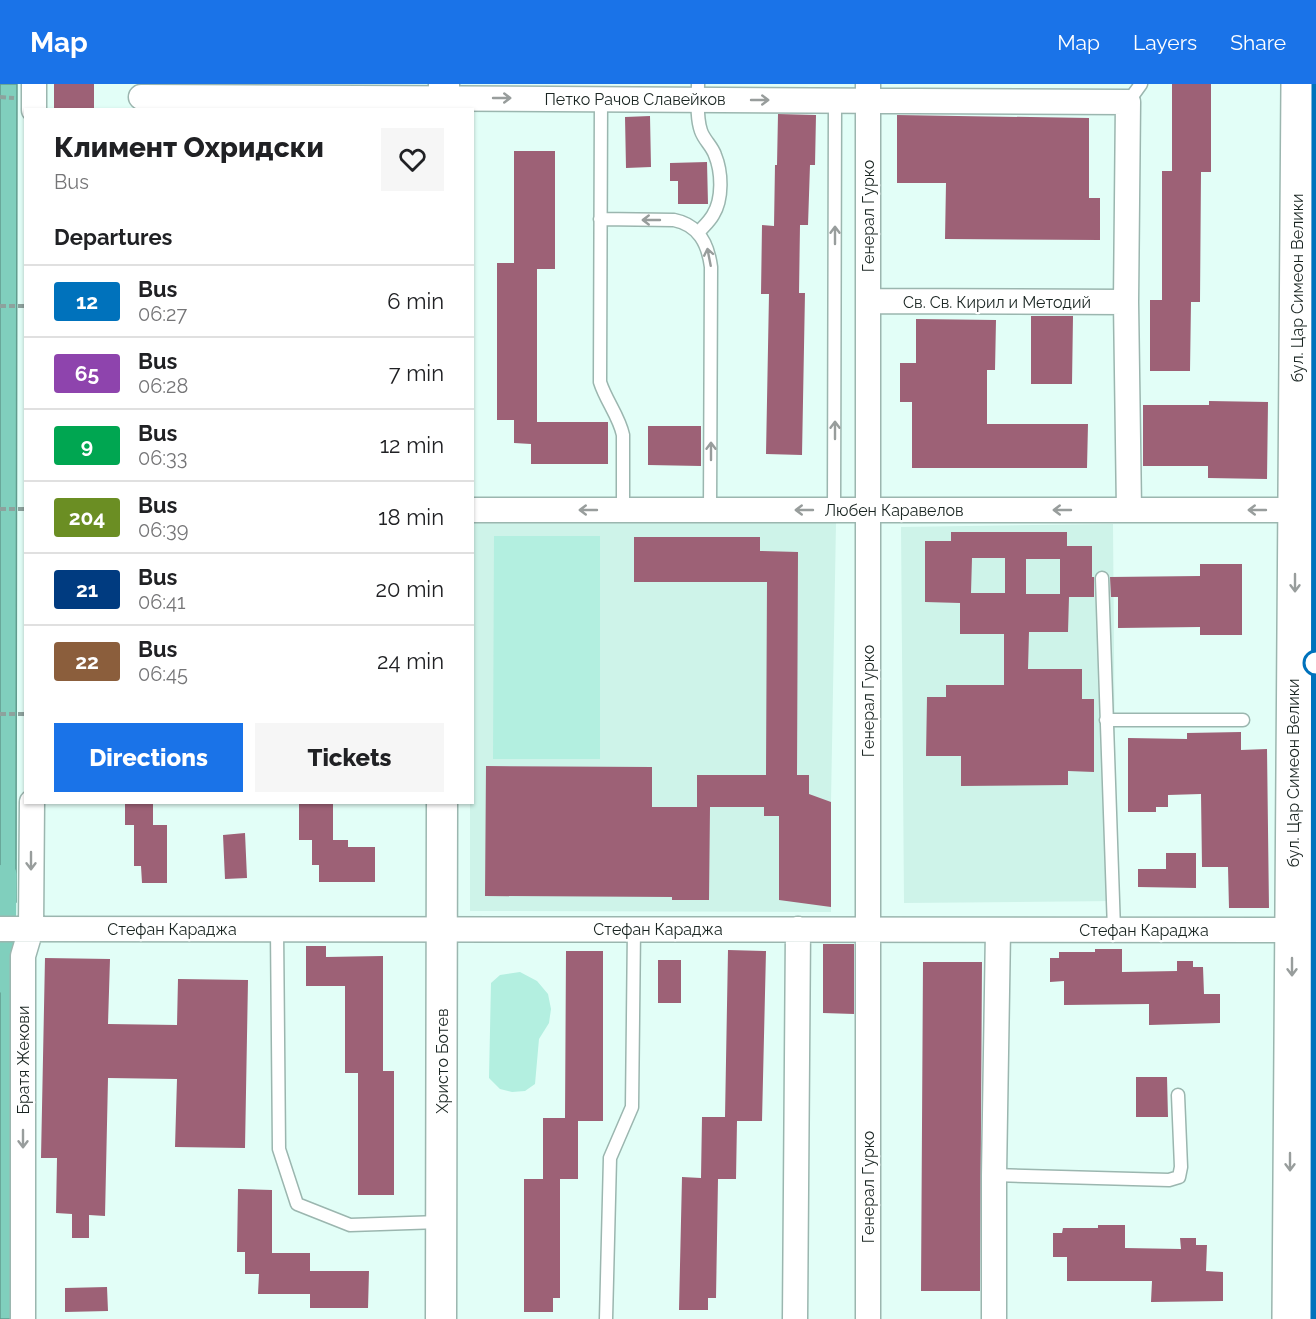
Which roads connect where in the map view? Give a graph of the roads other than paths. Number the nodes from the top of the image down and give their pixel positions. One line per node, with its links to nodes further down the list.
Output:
1 (1298, 84): 21 (main road, бул. Цар Симеон Велики)
2 (1316, 84): 21 (main road, бул. Цар Симеон Велики)
3 (698, 92): 7 (street, Петко Рачов Славейков); 10 (street, Петко Рачов Славейков, one-way to 10); 12 (lane)
4 (868, 92): 5 (street, Петко Рачов Славейков); 10 (street, Петко Рачов Славейков); 13 (street, Генерал Гурко)
5 (956, 92): 6 (street, Петко Рачов Славейков)
6 (1135, 93): 14 (street)
7 (585, 94): 9 (street, Петко Рачов Славейков, one-way to 7); 11 (lane)
8 (141, 97): 9 (street, Петко Рачов Славейков)
9 (444, 97)
10 (835, 100): 18 (lane, one-way to 10)
11 (600, 219): 12 (lane, one-way to 11); 16 (lane)
12 (698, 233): 17 (lane, one-way to 12)
13 (868, 301): 14 (street, Св. Св. Кирил и Методий); 19 (street, Генерал Гурко)
14 (1126, 302): 20 (street)
15 (474, 510): 16 (street, Любен Каравелов, one-way to 15)
16 (623, 510): 17 (street, Любен Каравелов)
17 (711, 510): 18 (street, Любен Каравелов, one-way to 17)
18 (834, 510): 19 (street, Любен Каравелов)
19 (868, 510): 20 (street, Любен Каравелов, one-way to 19); 32 (street, Генерал Гурко)
20 (1129, 510): 21 (street, Любен Каравелов, one-way to 20)
21 (1309, 510): 35 (main road, бул. Цар Симеон Велики)
22 (1102, 578): 23 (lane)
23 (1106, 720): 24 (lane); 34 (lane)
24 (1243, 720)
25 (32, 804): 27 (street, Братя Жекови, one-way to 27)
26 (442, 804): 29 (street, Христо Ботев)
27 (17, 929): 28 (street, Стефан Караджа); 39 (street, Братя Жекови, one-way to 39)
28 (277, 929): 29 (street, Стефан Караджа); 38 (lane)
29 (442, 929): 30 (street, Стефан Караджа); 38 (street, Христо Ботев)
30 (634, 929): 31 (street, Стефан Караджа); 41 (lane)
31 (798, 929): 32 (street, Стефан Караджа); 42 (street)
32 (868, 930): 33 (street, Стефан Караджа); 43 (street, Генерал Гурко)
33 (998, 930): 34 (street, Стефан Караджа); 37 (street)
34 (1114, 930): 35 (street, Стефан Караджа)
35 (1308, 930): 45 (main road, бул. Цар Симеон Велики, one-way to 45); 46 (main road, бул. Цар Симеон Велики)
36 (1178, 1095): 37 (lane)
37 (994, 1175): 44 (street)
38 (441, 1222): 40 (street, Христо Ботев)
39 (23, 1319)
40 (441, 1319)
41 (606, 1319)
42 (795, 1319)
43 (868, 1319)
44 (994, 1319)
45 (1289, 1319)
46 (1315, 1319)

